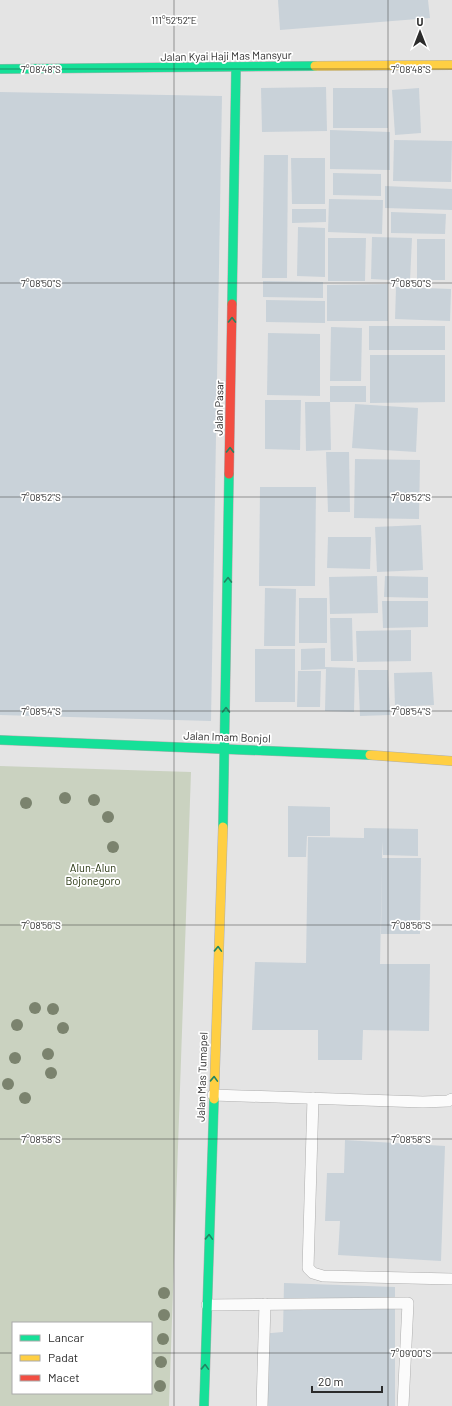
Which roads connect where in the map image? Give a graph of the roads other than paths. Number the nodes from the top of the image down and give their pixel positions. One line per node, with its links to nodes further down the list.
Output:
1 (452, 65): 2 (main road, Jalan Kyai Haji Mas Mansyur)
2 (236, 68): 3 (main road, Jalan Kyai Haji Mas Mansyur); 5 (main road, Jalan Pasar, one-way to 2)
3 (0, 70)
4 (0, 740): 5 (main road, Jalan Imam Bonjol)
5 (225, 748): 6 (main road, Jalan Imam Bonjol); 7 (main road, Jalan Mas Tumapel, one-way to 5)
6 (452, 761)
7 (213, 1095): 8 (lane); 12 (main road, Jalan Mas Tumapel, one-way to 7)
8 (313, 1098): 9 (lane); 10 (lane)
9 (452, 1099)
10 (452, 1279)
11 (264, 1304): 12 (lane); 14 (lane); 15 (lane)
12 (207, 1305): 13 (main road, Jalan Mas Tumapel, one-way to 12)
13 (204, 1406)
14 (262, 1406)
15 (403, 1406)

